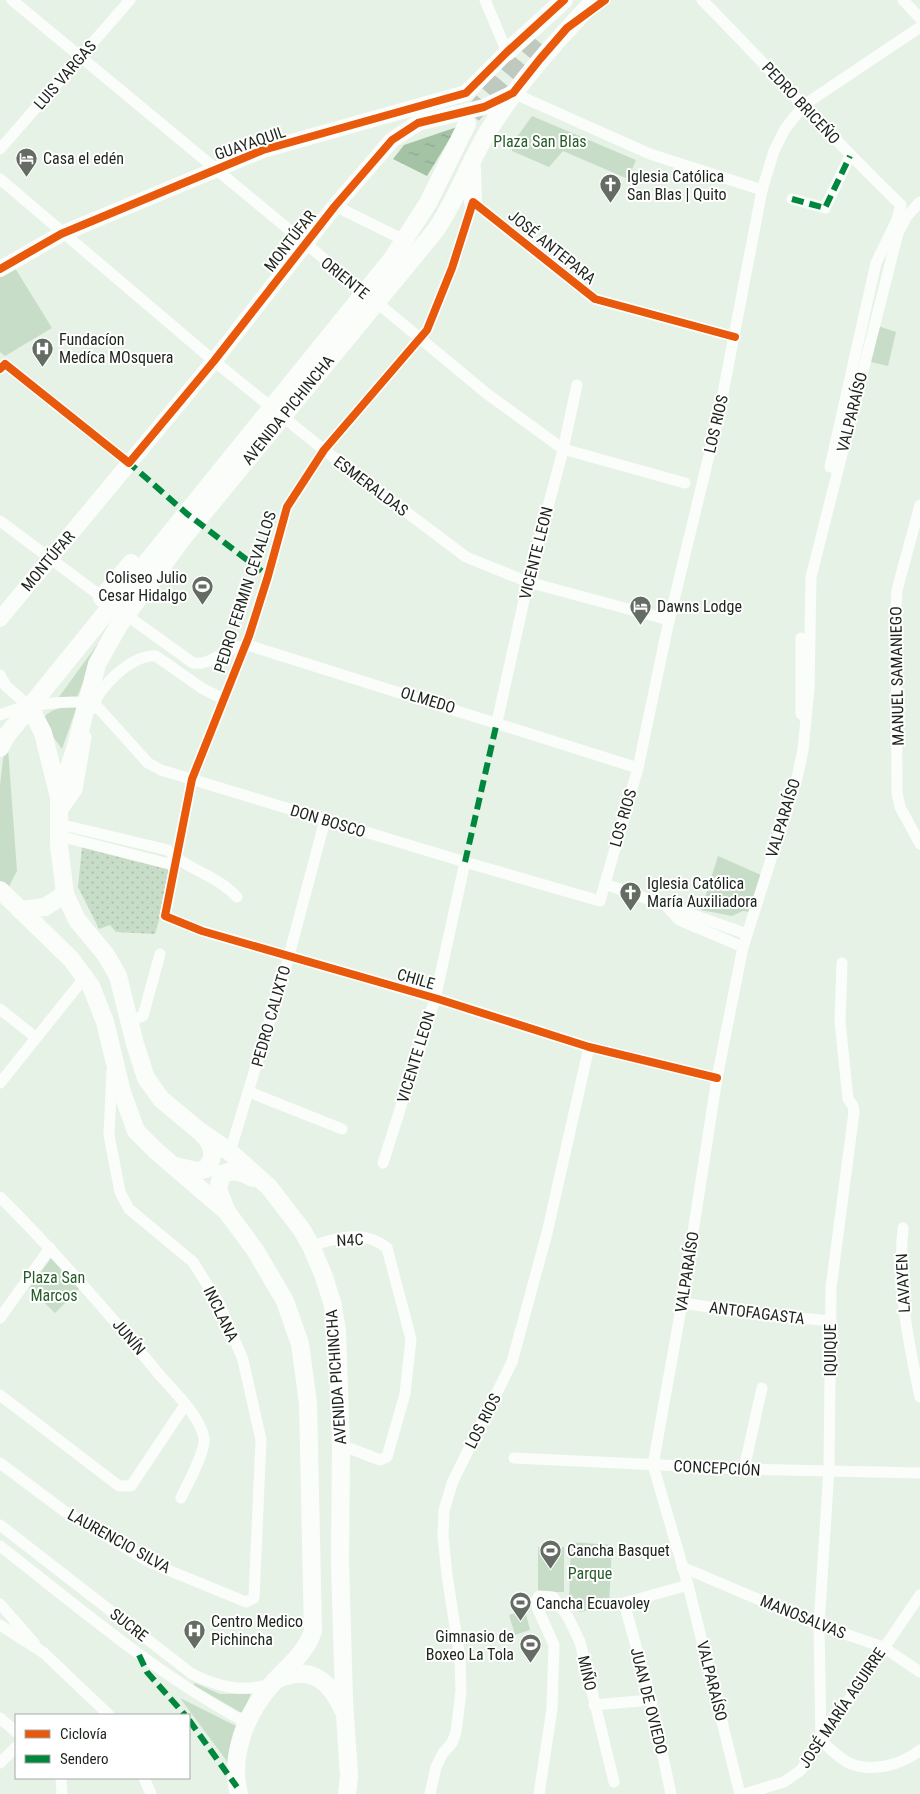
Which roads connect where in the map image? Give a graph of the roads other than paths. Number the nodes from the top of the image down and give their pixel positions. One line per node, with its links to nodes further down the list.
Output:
1 (12, 0): 14 (street, ORIENTE)
2 (130, 0): 14 (street, LUIS VARGAS)
3 (485, 0): 13 (street)
4 (566, 0): 12 (main road); 13 (main road)
5 (595, 0): 11 (main road, AVENIDA PICHINCHA)
6 (605, 0): 11 (street)
7 (702, 0): 16 (street, PEDRO BRICEÑO)
8 (904, 0): 9 (street)
9 (920, 18)
10 (920, 27): 16 (street, LOS RIOS)
11 (568, 28): 15 (main road, AVENIDA PICHINCHA)
12 (540, 32)
13 (507, 52): 21 (street, GUAYAQUIL)
14 (81, 56): 18 (street, LUIS VARGAS); 21 (street, ORIENTE)
15 (513, 93): 20 (main road, AVENIDA PICHINCHA); 23 (street); 28 (street, MONTÚFAR)
16 (804, 106): 19 (street, PEDRO BRICEÑO); 23 (street, LOS RIOS)
17 (467, 124): 30 (main road, AVENIDA PICHINCHA)
18 (0, 150)
19 (850, 156): 24 (street); 27 (street, PEDRO BRICEÑO)
20 (472, 165): 25 (main road); 32 (main road, AVENIDA PICHINCHA)
21 (216, 169): 29 (street, GUAYAQUIL); 31 (street, ORIENTE)
22 (0, 179): 29 (street, ESMERALDAS)
23 (762, 190): 34 (street, LOS RIOS)
24 (792, 199)
25 (473, 202): 34 (street, JOSÉ ANTEPARA); 35 (street, PEDRO FERMIN CEVALLOS)
26 (920, 202): 61 (street, VALPARAÍSO)
27 (901, 205): 61 (street, VALPARAÍSO)
28 (335, 206): 30 (street); 31 (street, MONTÚFAR)
29 (61, 234): 33 (street, GUAYAQUIL); 36 (street, ESMERALDAS)
30 (406, 241): 32 (main road, AVENIDA PICHINCHA)
31 (304, 244): 35 (street, ORIENTE); 36 (street, MONTÚFAR)
32 (400, 262): 38 (main road, AVENIDA PICHINCHA)
33 (0, 270)
34 (735, 337): 50 (street, LOS RIOS)
35 (421, 338): 39 (street, ORIENTE); 40 (street, PEDRO FERMIN CEVALLOS)
36 (214, 361): 38 (street, ESMERALDAS); 46 (street, MONTÚFAR)
37 (577, 384): 39 (street, VICENTE LEON)
38 (277, 413): 40 (street, ESMERALDAS); 43 (main road, AVENIDA PICHINCHA); 45 (main road, AVENIDA PICHINCHA)
39 (563, 449): 41 (street, ORIENTE); 47 (street, VICENTE LEON)
40 (324, 450): 47 (street, ESMERALDAS); 51 (street, PEDRO FERMIN CEVALLOS)
41 (685, 482)
42 (920, 505): 66 (street, MANUEL SAMANIEGO)
43 (186, 513): 45 (main road, AVENIDA PICHINCHA); 48 (main road)
44 (0, 521): 46 (street)
45 (174, 540): 60 (main road, AVENIDA PICHINCHA); 64 (main road, AVENIDA PICHINCHA)
46 (50, 558): 48 (street); 49 (street, MONTÚFAR)
47 (528, 582): 50 (street, ESMERALDAS); 59 (street, VICENTE LEON)
48 (102, 598): 52 (street)
49 (0, 619)
50 (669, 620): 62 (street, LOS RIOS)
51 (245, 645): 52 (street); 53 (street, PEDRO FERMIN CEVALLOS); 59 (street, OLMEDO)
52 (218, 656): 53 (street)
53 (238, 664): 55 (street, PEDRO FERMIN CEVALLOS)
54 (0, 675): 57 (street)
55 (224, 698): 56 (street); 63 (street, PEDRO FERMIN CEVALLOS)
56 (94, 703): 57 (street); 63 (street, DON BOSCO); 64 (street)
57 (30, 707): 58 (street); 64 (main road)
58 (0, 715)
59 (497, 722): 62 (street, OLMEDO)
60 (0, 748)
61 (803, 750): 75 (street, VALPARAÍSO)
62 (638, 768): 69 (street, LOS RIOS)
63 (192, 779): 65 (street, DON BOSCO); 67 (street, PEDRO FERMIN CEVALLOS)
64 (60, 818): 67 (street); 71 (main road, AVENIDA PICHINCHA)
65 (326, 820): 68 (street, DON BOSCO); 78 (street, PEDRO CALIXTO)
66 (920, 844)
67 (176, 859): 72 (street); 78 (street, CHILE)
68 (465, 862): 69 (street, DON BOSCO); 81 (street, VICENTE LEON)
69 (605, 884): 73 (street)
70 (0, 890): 74 (main road, AVENIDA PICHINCHA)
71 (66, 894): 74 (main road); 83 (main road, AVENIDA PICHINCHA)
72 (237, 897)
73 (666, 907): 75 (street); 76 (street)
74 (20, 910): 80 (main road, AVENIDA PICHINCHA)
75 (747, 934): 76 (street, VALPARAÍSO)
76 (743, 947): 87 (street, VALPARAÍSO)
77 (160, 954): 83 (street)
78 (289, 957): 81 (street, CHILE); 89 (street, PEDRO CALIXTO)
79 (842, 963): 103 (street, IQUIQUE)
80 (85, 977): 84 (street); 86 (main road, AVENIDA PICHINCHA)
81 (435, 998): 85 (street, CHILE); 93 (street, VICENTE LEON)
82 (0, 1009): 84 (street)
83 (128, 1021): 91 (main road, AVENIDA PICHINCHA)
84 (35, 1038): 88 (street)
85 (589, 1047): 87 (street, CHILE); 147 (street, LOS RIOS)
86 (113, 1056): 94 (main road, AVENIDA PICHINCHA); 121 (street, INCLANA)
87 (717, 1078): 101 (street, VALPARAÍSO)
88 (0, 1083)
89 (249, 1092): 90 (street); 92 (street, PEDRO CALIXTO)
90 (342, 1129)
91 (198, 1130): 92 (main road, AVENIDA PICHINCHA); 94 (main road)
92 (230, 1152): 95 (main road, AVENIDA PICHINCHA)
93 (383, 1163)
94 (170, 1164): 97 (main road, AVENIDA PICHINCHA)
95 (269, 1187): 97 (main road); 99 (main road, AVENIDA PICHINCHA)
96 (0, 1197): 100 (street, JUNÍN)
97 (227, 1212): 128 (main road, AVENIDA PICHINCHA)
98 (903, 1228): 106 (street, LAVAYEN)
99 (311, 1246): 108 (main road, AVENIDA PICHINCHA); 108 (street, N4C)
100 (50, 1248): 102 (street); 107 (street, JUNÍN)
101 (682, 1304): 103 (street, ANTOFAGASTA); 111 (street, VALPARAÍSO)
102 (0, 1318)
103 (831, 1321): 113 (street, IQUIQUE)
104 (762, 1388): 112 (street)
105 (0, 1395): 107 (street)
106 (920, 1397)
107 (185, 1405): 115 (street, JUNÍN)
108 (341, 1445): 131 (main road, AVENIDA PICHINCHA)
109 (514, 1458): 111 (street, CONCEPCIÓN)
110 (0, 1464): 121 (street, LAURENCIO SILVA)
111 (653, 1464): 112 (street, CONCEPCIÓN); 118 (street, VALPARAÍSO)
112 (744, 1470): 113 (street, CONCEPCIÓN)
113 (829, 1472): 114 (street, CONCEPCIÓN); 124 (street, IQUIQUE)
114 (920, 1473)
115 (181, 1498)
116 (0, 1524): 128 (street, SUCRE)
117 (0, 1546): 134 (street, SUCRE)
118 (682, 1567): 119 (street, VALPARAÍSO); 124 (street, MANOSALVAS)
119 (688, 1586): 129 (street, JUAN DE OVIEDO); 150 (street, VALPARAÍSO)
120 (920, 1595): 125 (street, JOSÉ MARÍA AGUIRRE)
121 (246, 1602)
122 (0, 1604): 126 (street)
123 (0, 1624): 126 (street)
124 (819, 1625): 125 (street, MANOSALVAS); 136 (street, IQUIQUE)
125 (884, 1647): 127 (street, MANOSALVAS); 136 (street, JOSÉ MARÍA AGUIRRE)
126 (44, 1653): 132 (street)
127 (920, 1672)
128 (275, 1682): 131 (main road); 134 (main road, AVENIDA PICHINCHA)
129 (651, 1700): 130 (street); 149 (street, JUAN DE OVIEDO)
130 (594, 1705): 142 (street, MIÑO); 148 (street, MIÑO)
131 (344, 1712): 146 (main road, AVENIDA PICHINCHA)
132 (108, 1714)
133 (0, 1718): 135 (street)
134 (246, 1723): 145 (main road, AVENIDA PICHINCHA)
135 (15, 1731)
136 (821, 1741): 138 (street); 150 (street, JOSÉ MARÍA AGUIRRE)
137 (15, 1748): 139 (street)
138 (920, 1750)
139 (0, 1763)
140 (62, 1779): 143 (street)
141 (144, 1779): 144 (street)
142 (614, 1782)
143 (62, 1794)
144 (151, 1794)
145 (238, 1794)
146 (347, 1794)
147 (430, 1794)
148 (539, 1794)
149 (671, 1794)
150 (742, 1794)

